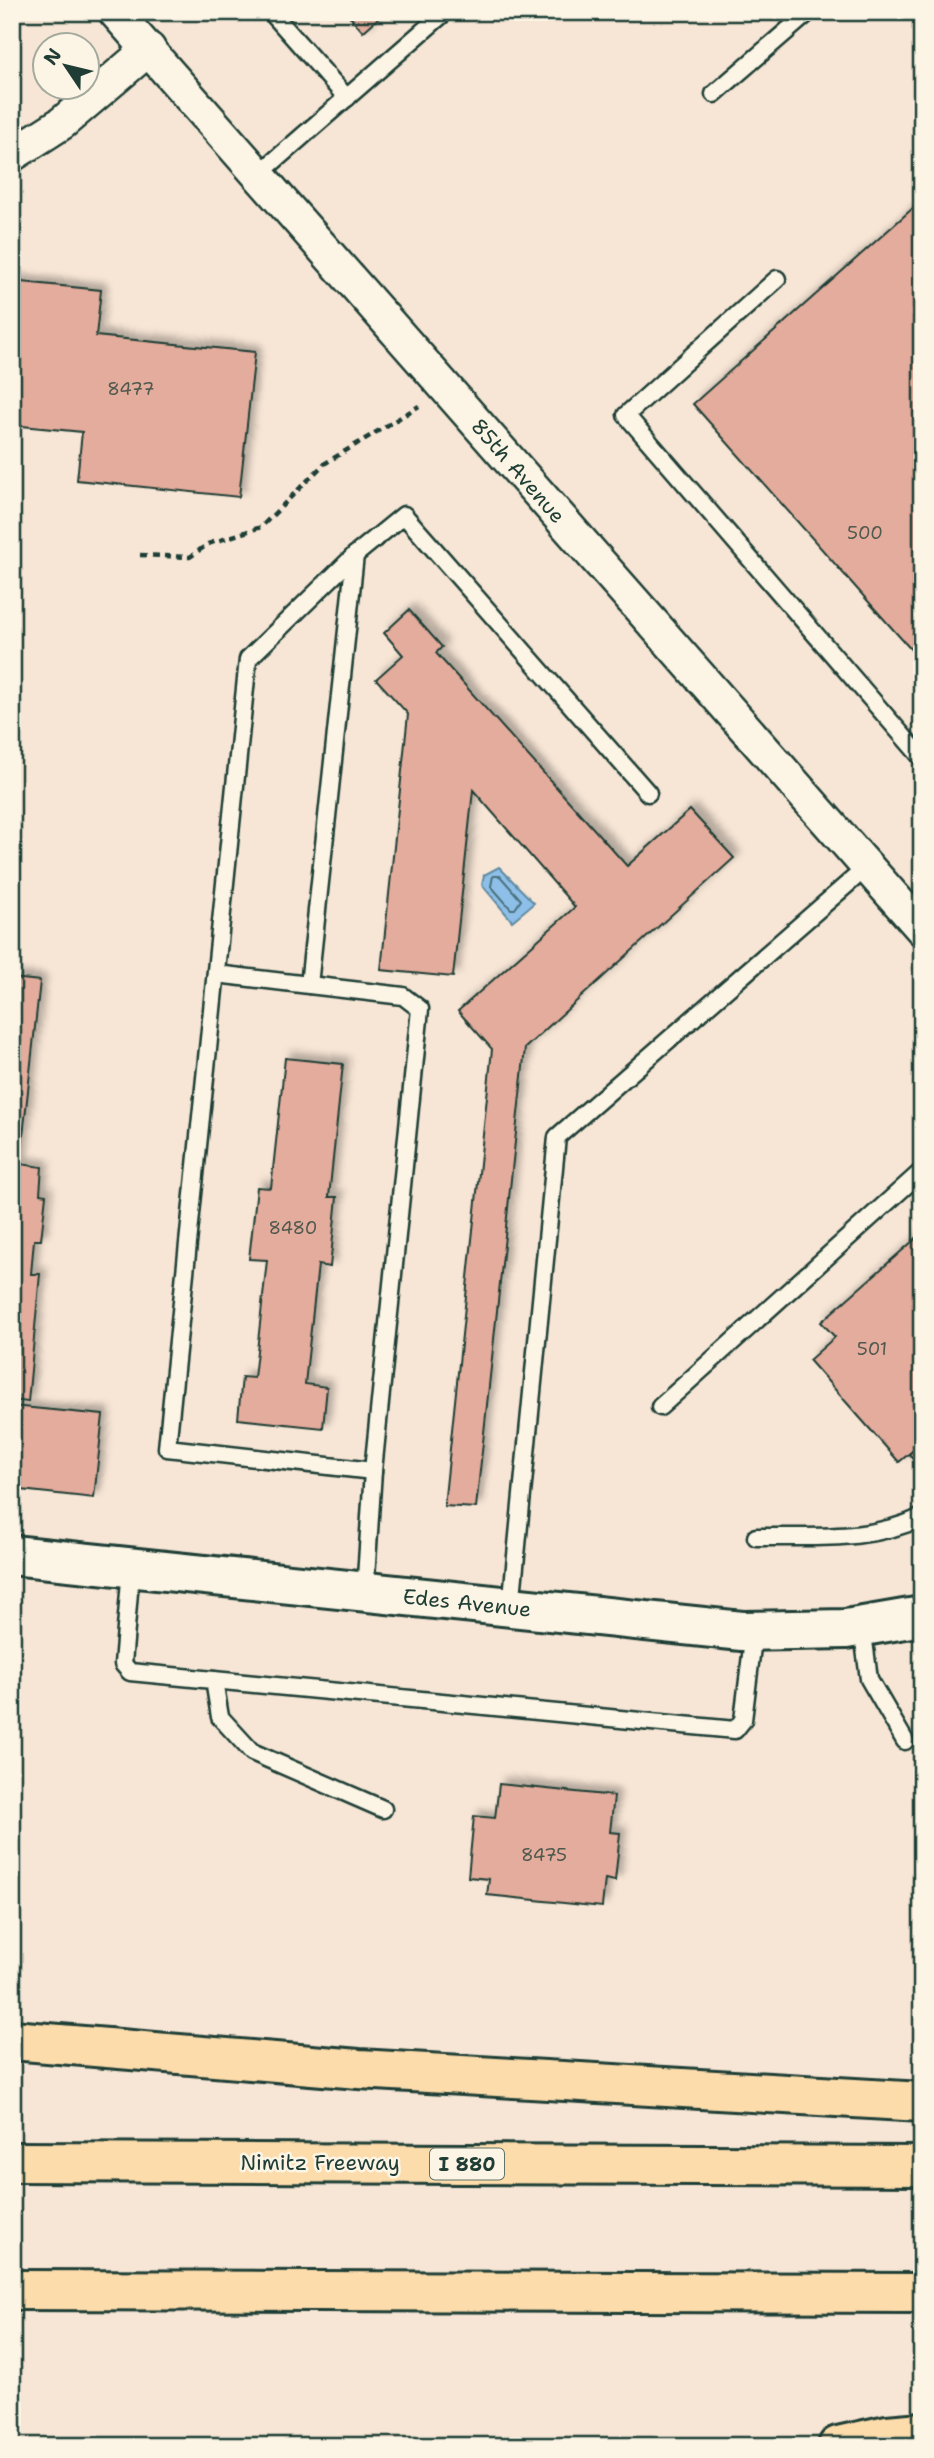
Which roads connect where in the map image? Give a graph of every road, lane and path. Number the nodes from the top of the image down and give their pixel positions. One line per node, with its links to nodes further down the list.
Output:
1 (115, 12): 5 (street, 85th Avenue)
2 (271, 12): 7 (lane)
3 (445, 12): 7 (lane)
4 (809, 12): 6 (lane)
5 (149, 49): 8 (street); 9 (street, 85th Avenue)
6 (714, 94)
7 (347, 98): 9 (lane)
8 (12, 155)
9 (258, 175): 11 (street, 85th Avenue)
10 (777, 279): 14 (lane)
11 (447, 390): 12 (path); 16 (street, 85th Avenue)
12 (140, 555)
13 (355, 555): 15 (lane); 18 (lane); 19 (lane)
14 (922, 758)
15 (648, 793)
16 (867, 867): 17 (street, 85th Avenue); 28 (lane)
17 (922, 929)
18 (216, 974): 19 (lane); 22 (lane)
19 (309, 985): 22 (lane)
20 (922, 1171): 21 (lane)
21 (660, 1407)
22 (373, 1471): 27 (lane)
23 (922, 1517): 24 (lane)
24 (756, 1537)
25 (12, 1555): 26 (street, Edes Avenue)
26 (131, 1567): 27 (street, Edes Avenue); 32 (lane)
27 (365, 1593): 28 (street, Edes Avenue)
28 (511, 1607): 31 (street, Edes Avenue)
29 (922, 1616): 30 (street, Edes Avenue)
30 (862, 1626): 31 (street, Edes Avenue); 33 (lane)
31 (754, 1630): 32 (lane)
32 (214, 1680): 34 (lane)
33 (905, 1741)
34 (383, 1809)
35 (12, 2040): 36 (highway)
36 (922, 2102)
37 (12, 2162): 38 (highway, Nimitz Freeway / I 880)
38 (922, 2166)
39 (12, 2290): 40 (highway)
40 (76, 2291): 41 (highway); 42 (highway)
41 (922, 2293)
42 (12, 2303)
43 (922, 2432): 44 (highway)
44 (838, 2446)

